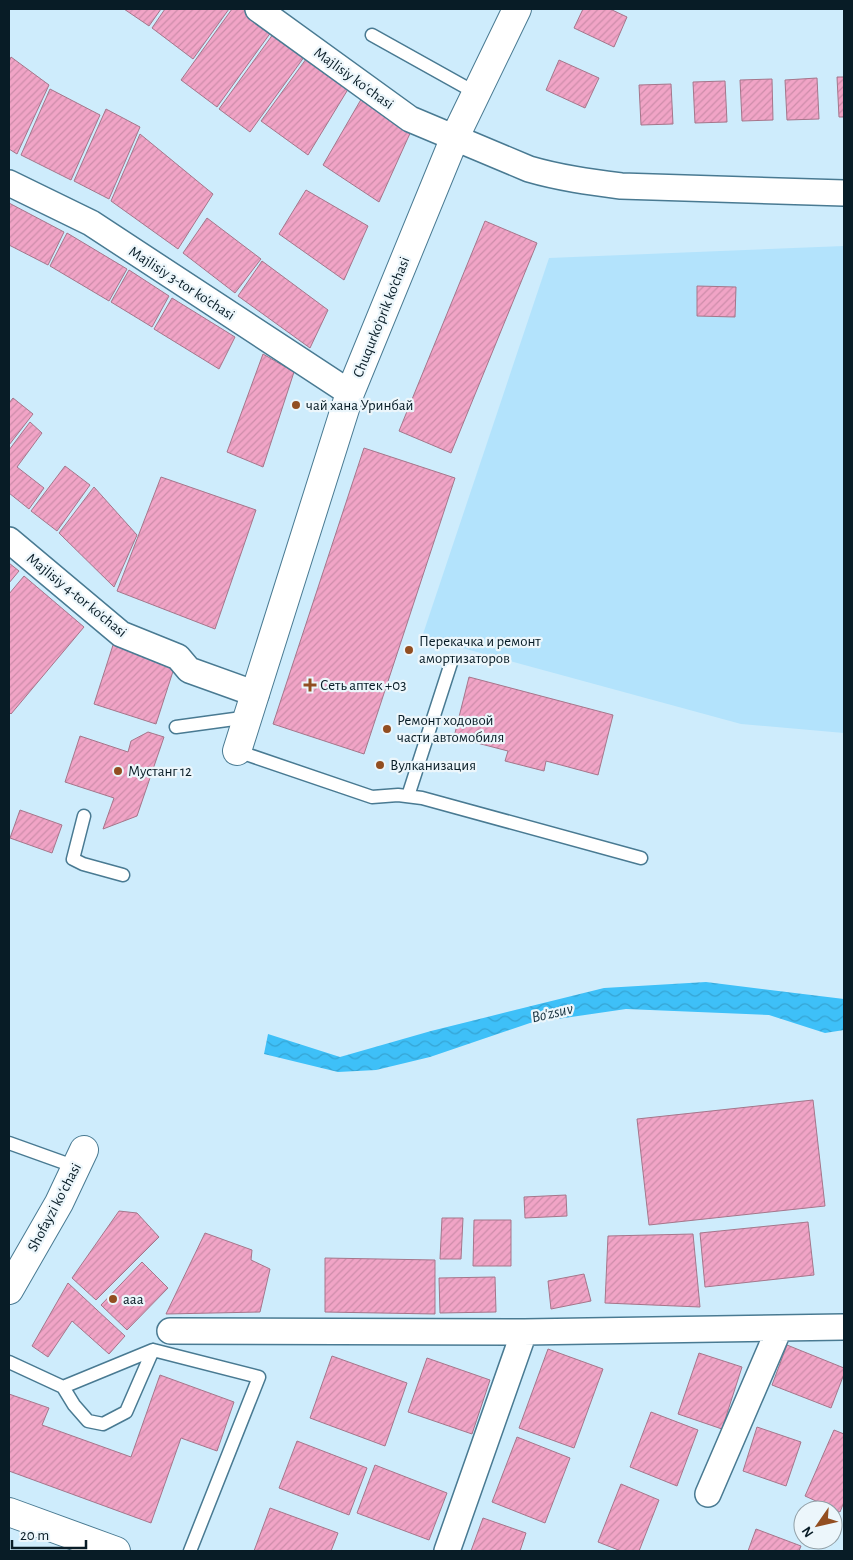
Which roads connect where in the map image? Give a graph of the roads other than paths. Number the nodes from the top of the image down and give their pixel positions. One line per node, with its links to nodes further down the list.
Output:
1 (258, 9): 5 (street, Majlisiy koʻchasi)
2 (517, 9): 4 (street, Chuqurko'prik ko'chasi)
3 (372, 35): 4 (lane)
4 (476, 93): 5 (street, Chuqurko'prik ko'chasi)
5 (455, 136): 7 (street, Majlisiy koʻchasi); 8 (street, Chuqurko'prik ko'chasi)
6 (9, 183): 8 (street, Majlisiy 3-tor ko'chasi)
7 (844, 194)
8 (350, 393): 11 (street, Chuqurko'prik ko'chasi)
9 (9, 540): 11 (street, Majlisiy 4-tor ko'chasi)
10 (451, 663): 14 (lane)
11 (252, 705): 12 (lane); 13 (street, Chuqurko'prik ko'chasi)
12 (176, 727)
13 (237, 751): 14 (lane)
14 (408, 796): 16 (lane)
15 (84, 816): 17 (lane)
16 (641, 858)
17 (123, 875)
18 (9, 1143): 19 (lane)
19 (80, 1159): 20 (street, Shofayzi koʻchasi)
20 (9, 1290)
21 (779, 1328): 22 (street); 24 (street); 28 (street)
22 (843, 1328)
23 (170, 1331): 24 (street)
24 (524, 1332): 32 (street)
25 (153, 1350): 27 (lane); 27 (lane); 31 (lane)
26 (9, 1362): 27 (lane)
27 (63, 1387)
28 (708, 1494)
29 (9, 1512): 30 (street)
30 (116, 1551)
31 (190, 1551)
32 (447, 1551)

